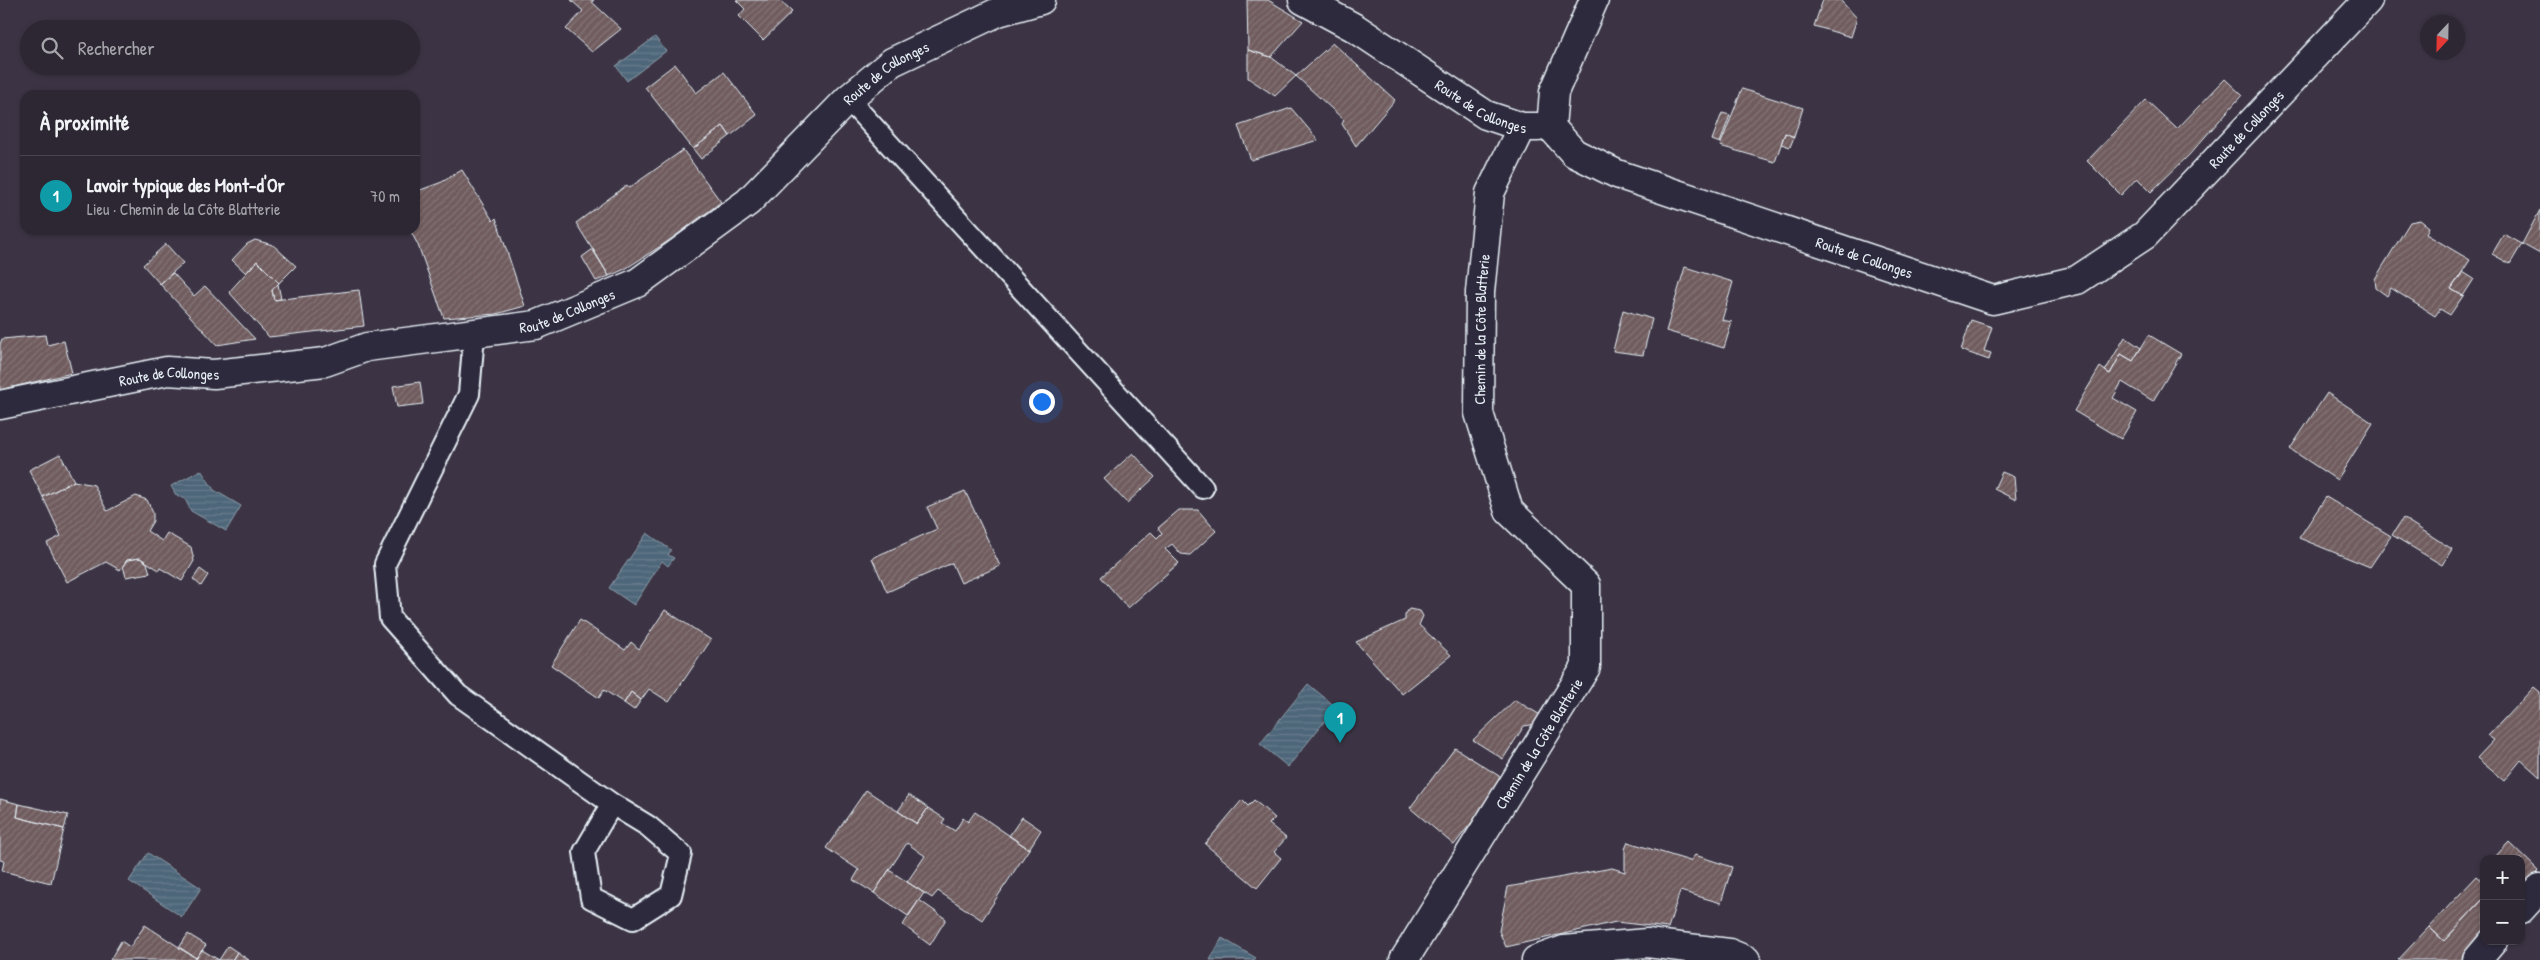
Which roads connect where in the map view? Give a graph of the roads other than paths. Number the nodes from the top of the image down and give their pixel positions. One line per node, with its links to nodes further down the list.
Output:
1 (1041, 0): 5 (street, Route de Collonges)
2 (1303, 0): 6 (street, Route de Collonges)
3 (1594, 0): 7 (street)
4 (2368, 0): 7 (street, Route de Collonges)
5 (848, 98): 8 (street, Route de Collonges); 10 (lane)
6 (1522, 127): 7 (street, Route de Collonges); 17 (street, Chemin de la Côte Blatterie)
7 (1551, 127)
8 (474, 335): 9 (street, Route de Collonges); 11 (lane)
9 (0, 405)
10 (1203, 488)
11 (612, 804): 11 (lane)
12 (2540, 888): 13 (street)
13 (2525, 905)
14 (2490, 945): 20 (street)
15 (1645, 952): 16 (street); 19 (street)
16 (1593, 954): 18 (street)
17 (1404, 960)
18 (1536, 960)
19 (1746, 960)
20 (2477, 960)

